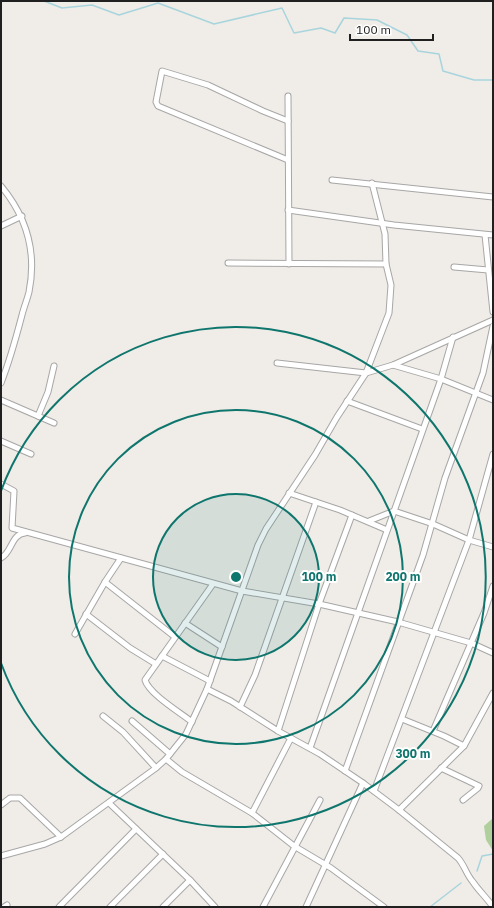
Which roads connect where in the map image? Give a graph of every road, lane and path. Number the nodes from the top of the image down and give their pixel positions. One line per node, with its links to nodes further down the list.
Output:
1 (288, 96): 2 (street)
2 (288, 121): 3 (street); 3 (street)
3 (288, 160): 8 (street)
4 (332, 180): 5 (street)
5 (372, 183): 7 (street); 10 (street)
6 (1, 186): 9 (street)
7 (493, 197)
8 (288, 210): 10 (street); 15 (street)
9 (22, 216): 11 (street); 28 (street)
10 (382, 222): 12 (street); 16 (street)
11 (1, 226)
12 (485, 235): 13 (street); 18 (street)
13 (493, 235)
14 (228, 263): 15 (street)
15 (289, 264): 16 (street)
16 (386, 264): 26 (street)
17 (454, 267): 18 (street)
18 (488, 270): 19 (street)
19 (493, 312)
20 (493, 320): 22 (street)
21 (493, 326): 29 (street)
22 (453, 337): 24 (street); 27 (street)
23 (277, 363): 26 (street)
24 (393, 365): 26 (street); 27 (street)
25 (54, 366): 33 (street)
26 (366, 373): 32 (street)
27 (441, 379): 29 (street); 35 (street)
28 (1, 383)
29 (476, 394): 31 (street); 45 (street)
30 (1, 400): 33 (street)
31 (493, 400)
32 (347, 401): 35 (street); 40 (street)
33 (38, 416): 34 (street)
34 (54, 423)
35 (422, 429): 42 (street)
36 (1, 441): 37 (street)
37 (31, 454)
38 (493, 454): 48 (street)
39 (1, 484): 47 (street)
40 (289, 493): 41 (street); 55 (street)
41 (316, 502): 43 (street); 56 (street)
42 (394, 511): 44 (street); 45 (street); 46 (street)
43 (352, 515): 44 (street); 57 (street)
44 (369, 521): 46 (street)
45 (433, 524): 48 (street); 60 (street)
46 (388, 530): 58 (street)
47 (32, 533): 50 (street); 51 (street)
48 (469, 540): 49 (street); 62 (street)
49 (493, 546)
50 (1, 558)
51 (121, 558): 52 (street); 53 (street)
52 (105, 582): 59 (street); 64 (street)
53 (212, 584): 55 (street); 61 (street)
54 (493, 586): 65 (street)
55 (242, 591): 56 (street); 66 (street)
56 (283, 597): 57 (street); 73 (street)
57 (318, 604): 58 (street); 78 (street)
58 (359, 613): 60 (street); 82 (street)
59 (86, 614): 63 (street); 69 (street)
60 (398, 622): 62 (street); 87 (street)
61 (185, 623): 64 (street); 66 (street)
62 (434, 632): 65 (street); 75 (street)
63 (75, 634)
64 (175, 637): 68 (street)
65 (471, 643): 67 (street); 79 (street)
66 (222, 646): 70 (street)
67 (493, 653)
68 (162, 656): 69 (street); 70 (street)
69 (156, 664): 77 (street)
70 (210, 681): 71 (street)
71 (207, 689): 73 (street); 77 (street)
72 (493, 693): 81 (street)
73 (240, 707): 78 (street)
74 (103, 716): 85 (street)
75 (402, 718): 79 (street); 89 (street)
76 (132, 721): 83 (street)
77 (192, 722): 83 (street)
78 (278, 731): 80 (street)
79 (433, 731): 81 (street)
80 (291, 738): 82 (street); 95 (street)
81 (464, 746): 86 (street)
82 (310, 748): 87 (street)
83 (170, 754): 84 (street)
84 (166, 759): 85 (street); 95 (street)
85 (156, 768): 92 (street)
86 (441, 768): 91 (street); 94 (street)
87 (345, 771): 88 (street)
88 (363, 783): 89 (street); 101 (street)
89 (374, 791): 94 (street)
90 (320, 800): 98 (street)
91 (463, 800)
92 (109, 803): 96 (street); 97 (street)
93 (1, 805): 97 (street)
94 (399, 810): 110 (street)
95 (252, 813): 98 (street)
96 (136, 829): 99 (street); 103 (street)
97 (61, 837): 100 (street)
98 (294, 846): 101 (street); 107 (street)
99 (163, 854): 102 (street); 104 (street)
100 (1, 856)
101 (326, 865): 108 (street); 109 (street)
102 (190, 880): 105 (street); 106 (street)
103 (59, 907)
104 (110, 907)
105 (163, 907)
106 (215, 907)
107 (263, 907)
108 (306, 907)
109 (384, 907)
110 (493, 907)

